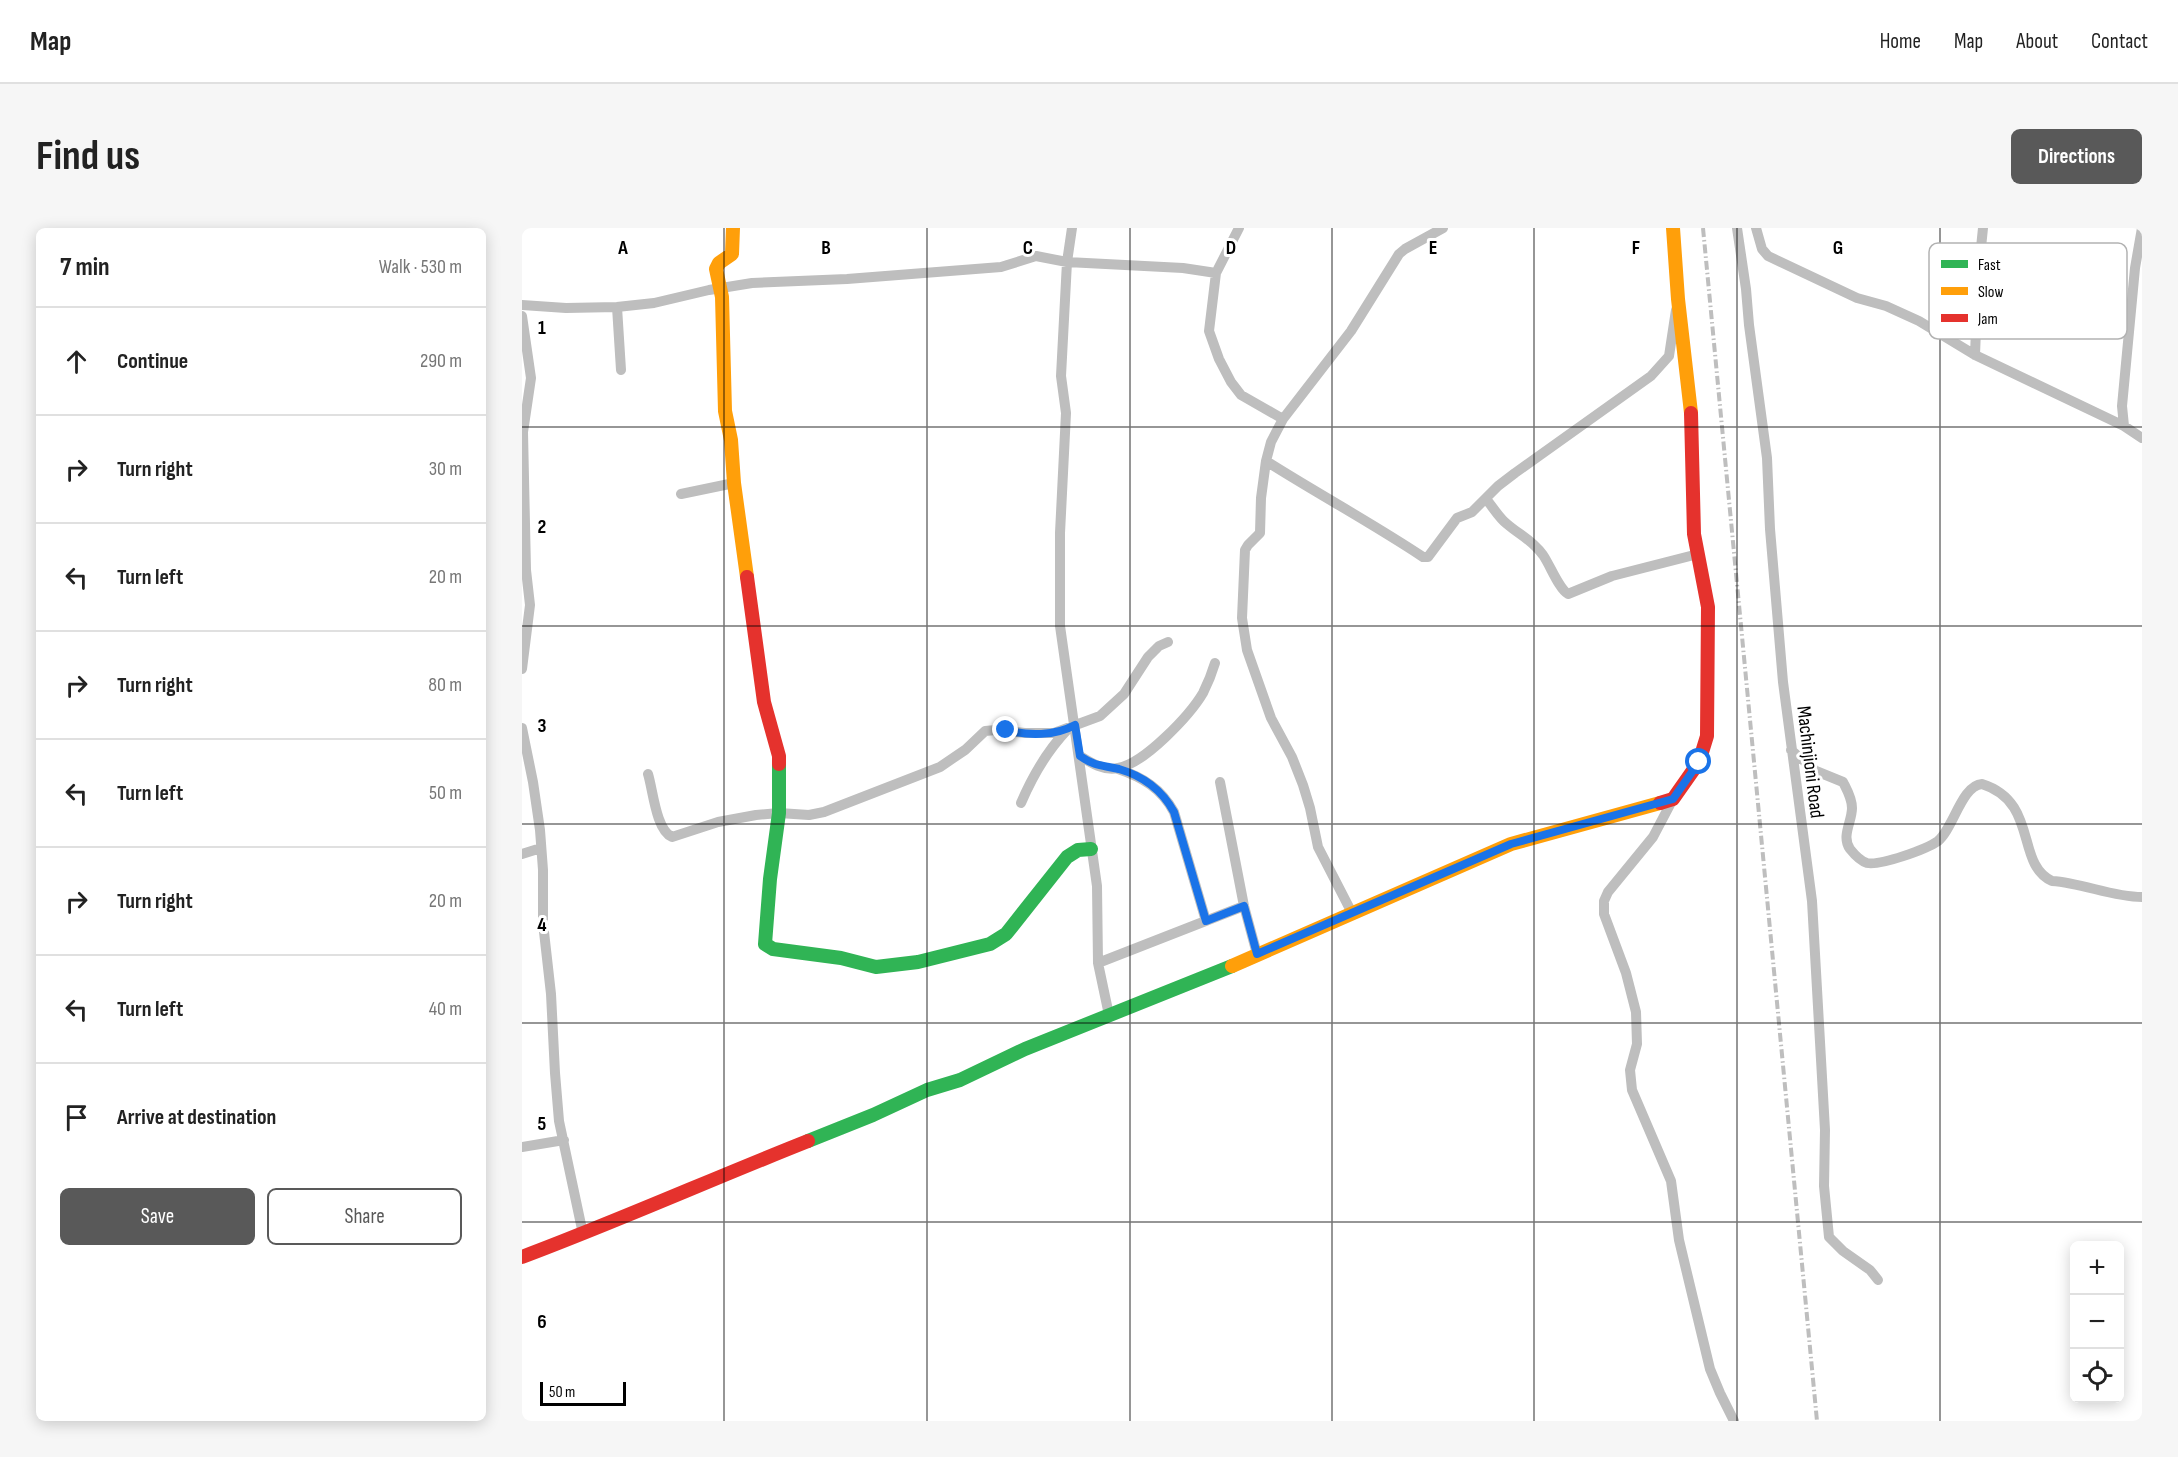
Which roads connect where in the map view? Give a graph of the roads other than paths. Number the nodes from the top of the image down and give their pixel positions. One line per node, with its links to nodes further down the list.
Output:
1 (733, 228): 13 (street)
2 (1072, 228): 11 (street)
3 (1239, 228): 12 (street)
4 (1443, 228): 23 (street)
5 (1673, 228): 14 (street)
6 (1737, 228): 37 (street, Machinjioni Road)
7 (1756, 228): 18 (street)
8 (1983, 228): 10 (street)
9 (2142, 228): 24 (street)
10 (1981, 243)
11 (1066, 262): 12 (street); 13 (street); 35 (street)
12 (1216, 273): 23 (street)
13 (721, 288): 16 (street); 27 (street)
14 (1678, 299): 29 (street); 30 (street)
15 (522, 305): 16 (street)
16 (617, 307): 22 (street)
17 (522, 316): 31 (street)
18 (1929, 327)
19 (1949, 339): 21 (street)
20 (1976, 339): 21 (street)
21 (1975, 355): 24 (street)
22 (621, 370)
23 (1283, 419): 26 (street)
24 (2124, 426): 25 (street)
25 (2142, 438)
26 (1266, 461): 29 (street); 50 (street)
27 (734, 483): 28 (street); 44 (street)
28 (681, 494)
29 (1486, 499): 30 (street)
30 (1698, 555): 42 (street)
31 (524, 560): 34 (street)
32 (1168, 642): 35 (street)
33 (1215, 663): 39 (street)
34 (522, 669)
35 (1071, 727): 38 (street); 43 (street); 44 (street)
36 (522, 728): 45 (street)
37 (1791, 750): 48 (street); 59 (street, Machinjioni Road)
38 (1080, 756): 39 (street); 46 (street)
39 (1117, 769): 51 (street)
40 (648, 774): 44 (street)
41 (1220, 782): 49 (street)
42 (1673, 799): 50 (street); 60 (street)
43 (1021, 803)
44 (779, 813): 46 (street)
45 (541, 848): 47 (street); 55 (street)
46 (1091, 849): 53 (street)
47 (522, 854)
48 (2142, 897)
49 (1244, 906): 51 (street); 52 (street)
50 (1352, 913): 52 (street)
51 (1206, 921): 53 (street)
52 (1257, 954): 54 (street)
53 (1098, 963): 54 (street)
54 (1109, 1015): 57 (street)
55 (564, 1140): 56 (street); 57 (street)
56 (522, 1147)
57 (583, 1234): 58 (street)
58 (522, 1257)
59 (1878, 1280)
60 (1734, 1421)

